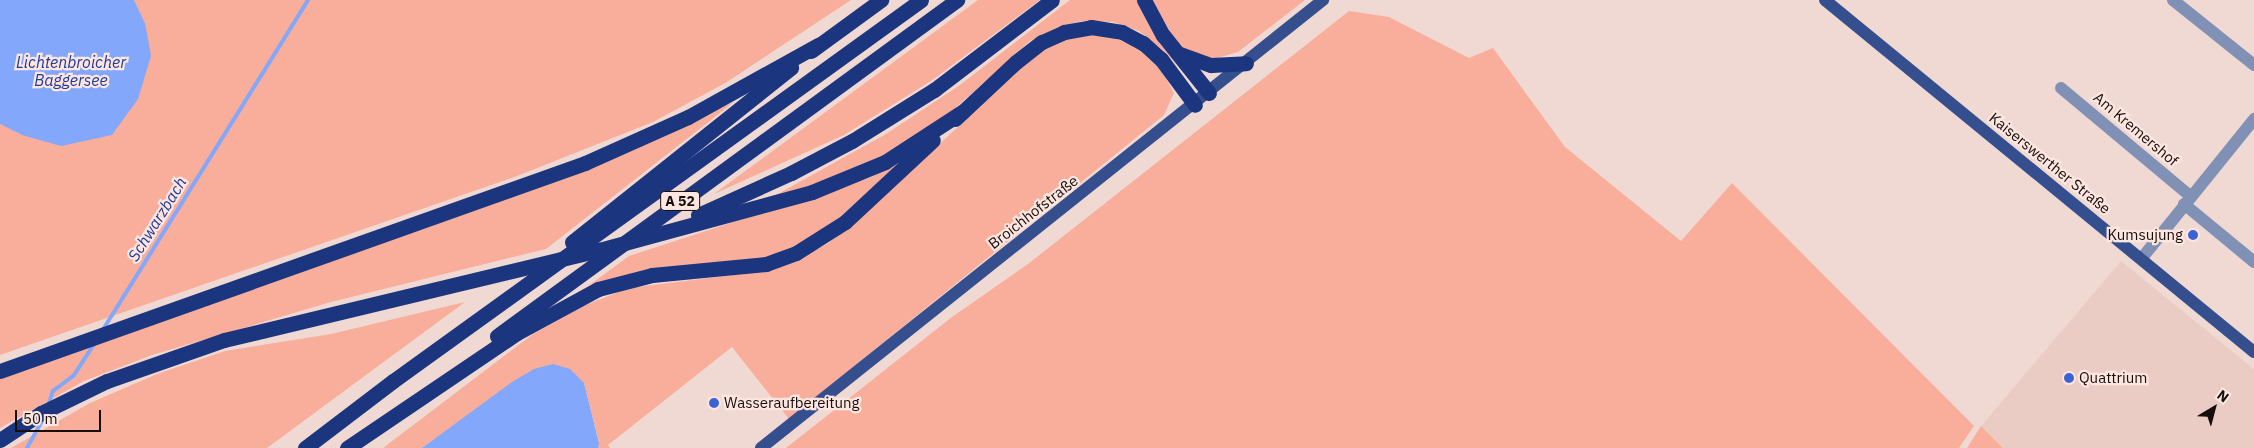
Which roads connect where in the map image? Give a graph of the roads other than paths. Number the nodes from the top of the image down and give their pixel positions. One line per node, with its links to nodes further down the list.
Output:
1 (881, 0): 9 (highway)
2 (921, 0): 22 (highway, A 52)
3 (957, 0): 25 (highway, A 52)
4 (1052, 0): 19 (highway)
5 (1144, 0): 10 (highway)
6 (1323, 0): 11 (main road, Broichhofstraße)
7 (1825, 0): 20 (main road, Kaiserswerther Straße)
8 (2174, 0): 12 (street)
9 (818, 45): 22 (highway); 24 (highway)
10 (1178, 53): 11 (highway); 14 (highway)
11 (1246, 63): 14 (main road, Broichhofstraße)
12 (2254, 65)
13 (2061, 88): 18 (street, Am Kremershof)
14 (1209, 94): 15 (main road, Broichhofstraße)
15 (1195, 105): 16 (highway); 29 (main road, Broichhofstraße)
16 (962, 112): 19 (highway); 25 (highway)
17 (2254, 119): 18 (street)
18 (2187, 200): 20 (street); 21 (street, Am Kremershof)
19 (658, 233): 26 (highway)
20 (2142, 258): 23 (main road, Kaiserswerther Straße)
21 (2254, 262)
22 (525, 288): 27 (highway, A 52)
23 (2254, 352)
24 (0, 371)
25 (406, 406): 28 (highway, A 52)
26 (0, 440)
27 (305, 448)
28 (347, 448)
29 (761, 448)

